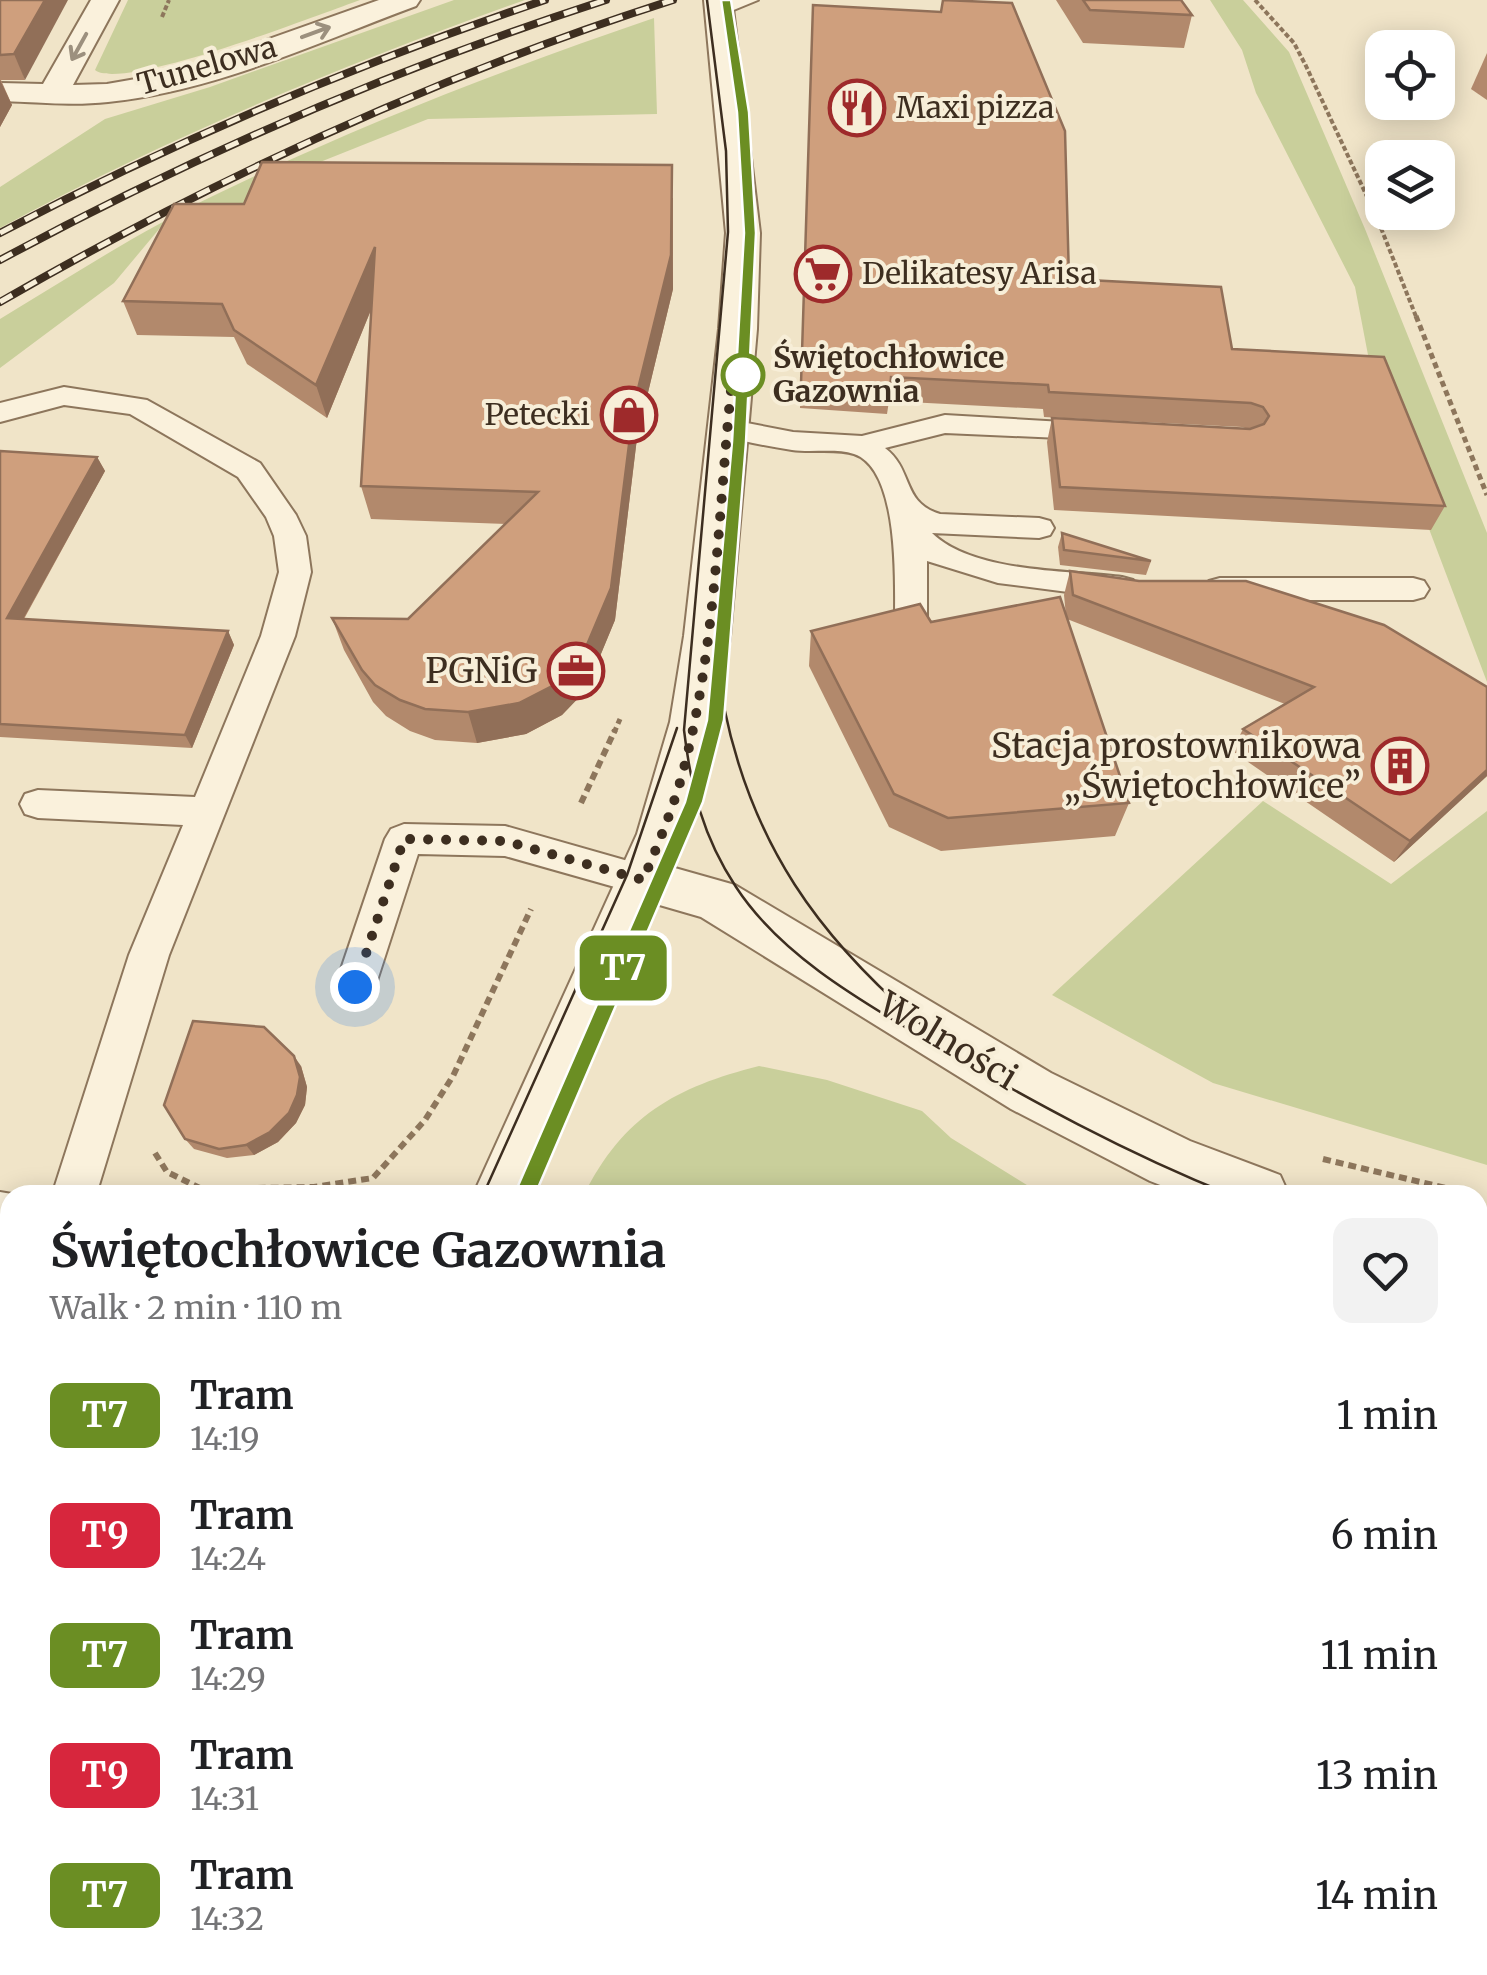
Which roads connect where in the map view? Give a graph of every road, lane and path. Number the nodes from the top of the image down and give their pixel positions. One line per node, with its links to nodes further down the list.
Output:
1 (105, 0): 6 (street, one-way to 6)
2 (406, 0): 6 (street, Tunelowa, one-way to 2)
3 (1255, 0): 11 (path)
4 (728, 3): 8 (street)
5 (0, 92): 6 (street, Tunelowa)
6 (53, 94)
7 (0, 413): 20 (lane)
8 (726, 428): 10 (lane); 22 (street)
9 (1125, 432): 10 (lane)
10 (862, 445): 12 (lane)
11 (1487, 495)
12 (905, 515): 13 (lane); 15 (lane); 17 (lane)
13 (1039, 528)
14 (1414, 589): 16 (lane)
15 (1150, 590)
16 (1188, 590)
17 (912, 618)
18 (624, 712): 21 (path)
19 (38, 804): 20 (lane)
20 (206, 812): 24 (lane)
21 (556, 855): 22 (lane); 23 (lane); 27 (path)
22 (643, 880): 28 (street); 29 (street, Wolności)
23 (355, 987)
24 (90, 1136): 25 (lane); 26 (path)
25 (77, 1185)
26 (194, 1185)
27 (321, 1185)
28 (507, 1185)
29 (1233, 1185)

